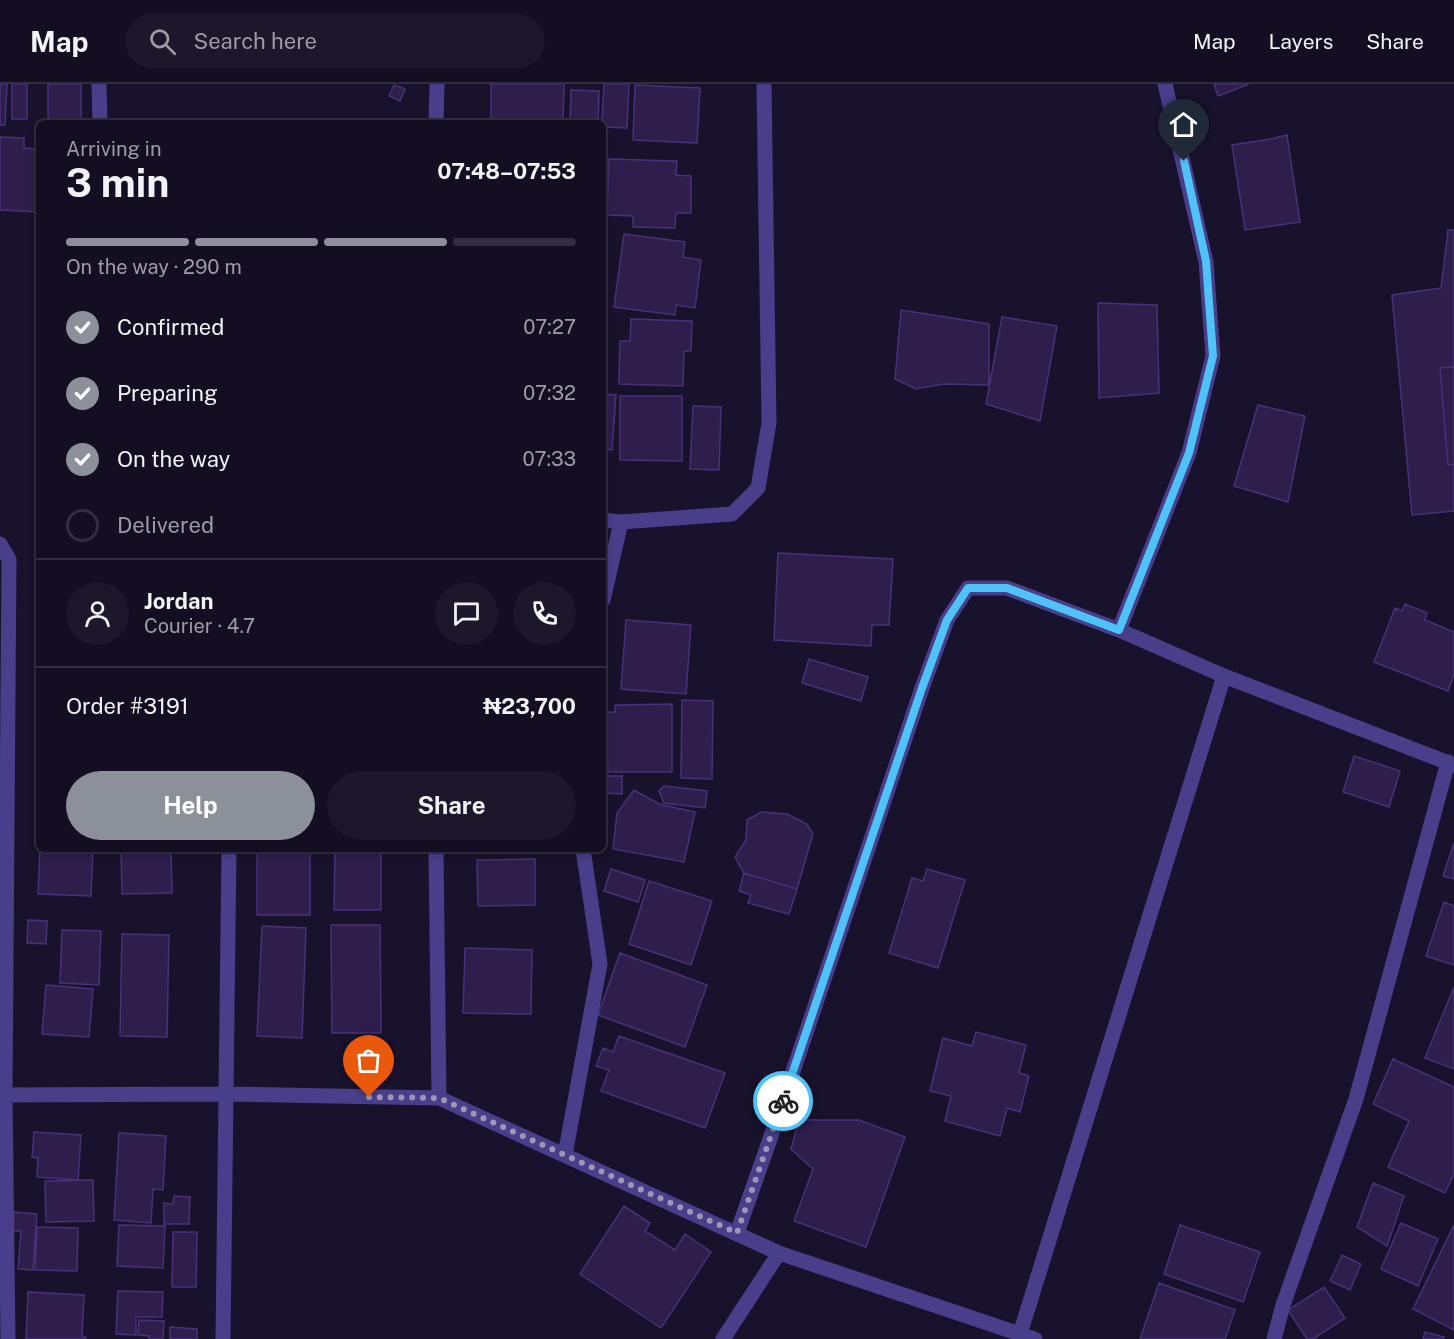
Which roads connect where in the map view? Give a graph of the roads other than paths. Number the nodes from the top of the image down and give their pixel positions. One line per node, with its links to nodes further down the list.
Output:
1 (99, 84): 5 (street)
2 (437, 84): 6 (street)
3 (764, 84): 8 (street)
4 (1165, 84): 11 (street)
5 (100, 120)
6 (436, 120)
7 (606, 520): 8 (street)
8 (621, 522): 10 (street)
9 (0, 544): 18 (street)
10 (606, 587)
11 (1119, 630): 12 (street); 21 (street)
12 (1224, 676): 13 (street); 23 (street)
13 (1451, 764): 27 (street)
14 (229, 852): 17 (street)
15 (436, 852): 19 (street)
16 (583, 852): 20 (street)
17 (227, 1094): 18 (street); 19 (street); 25 (street)
18 (3, 1095): 24 (street)
19 (439, 1098): 20 (street)
20 (565, 1155): 21 (street)
21 (737, 1233): 22 (street)
22 (779, 1253): 23 (street); 26 (street)
23 (1028, 1337)
24 (8, 1339)
25 (223, 1339)
26 (723, 1339)
27 (1274, 1339)

